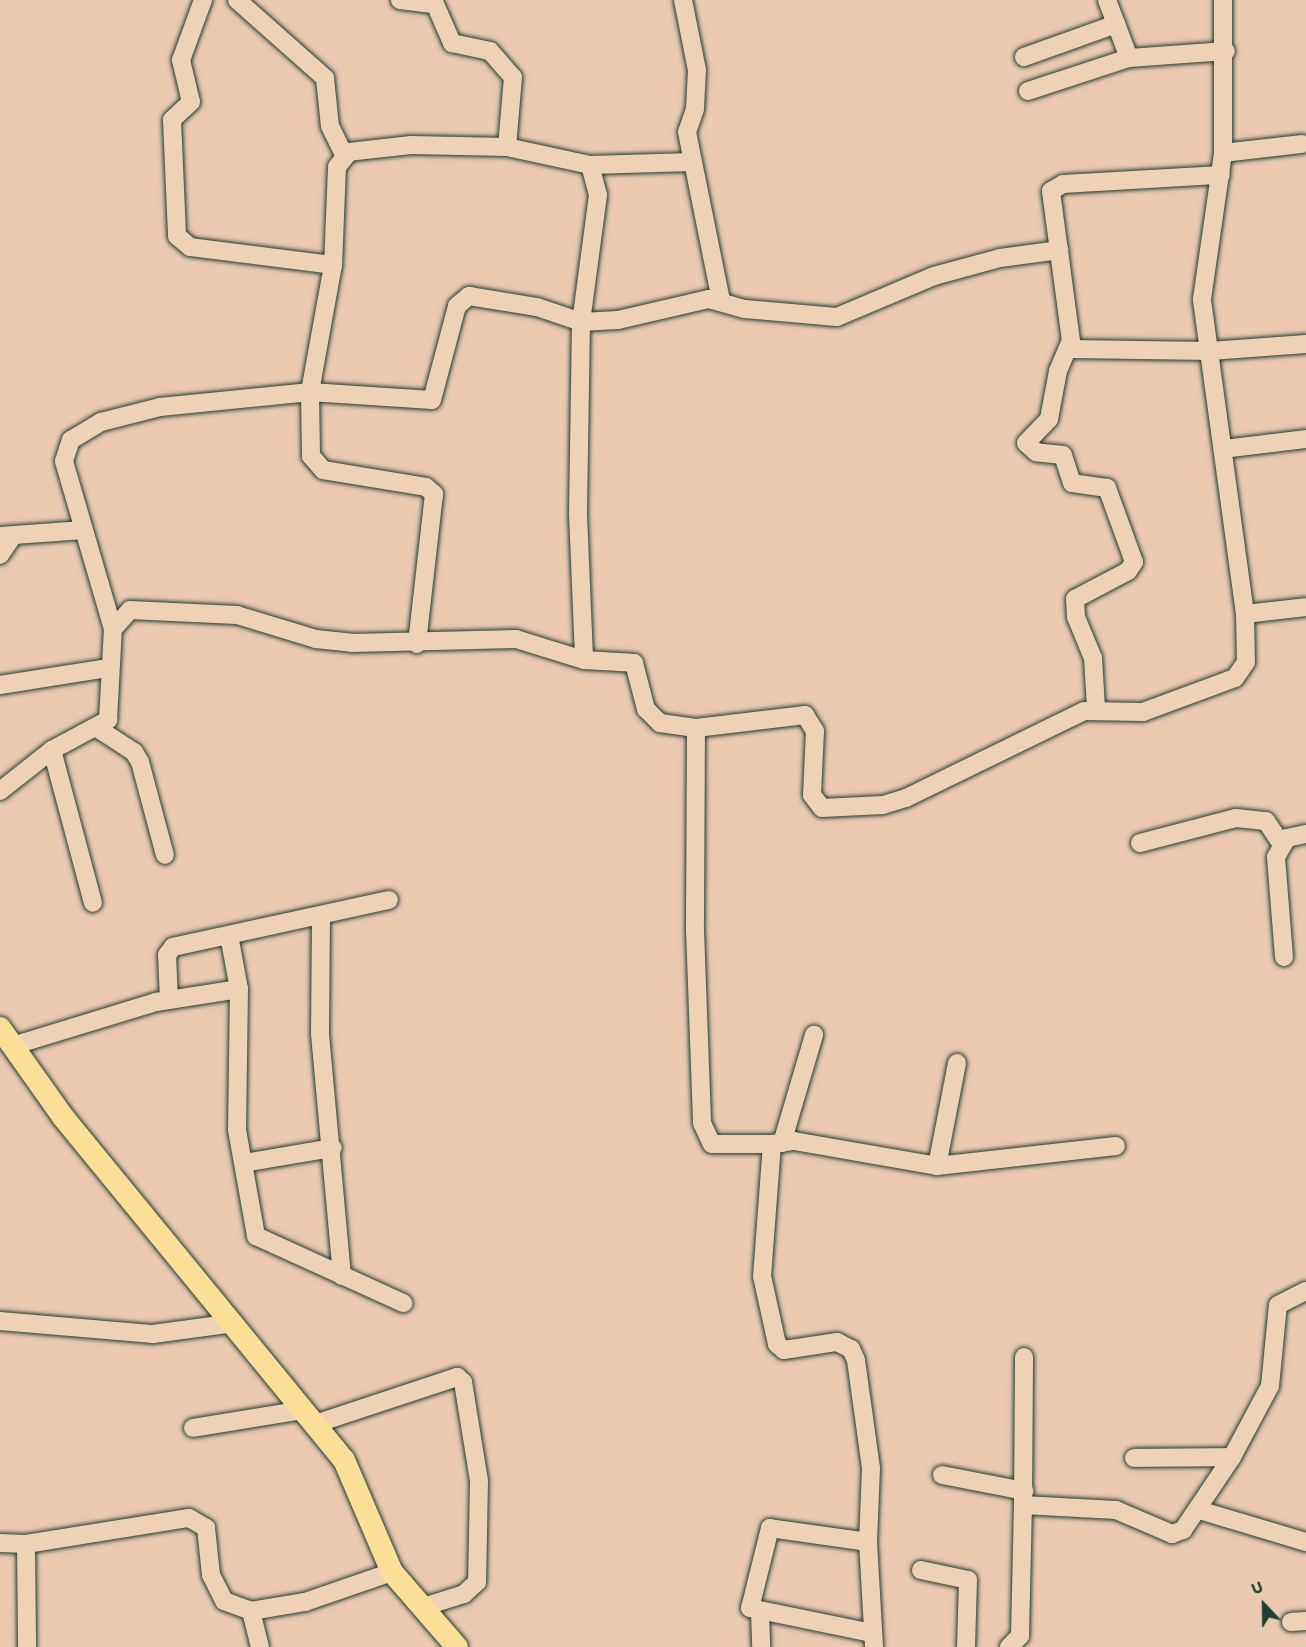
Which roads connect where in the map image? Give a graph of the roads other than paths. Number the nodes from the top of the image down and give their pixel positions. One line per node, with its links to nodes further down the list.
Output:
1 (203, 0): 20 (street)
2 (237, 0): 15 (street)
3 (400, 0): 13 (street)
4 (683, 0): 16 (street)
5 (1107, 0): 7 (street)
6 (1223, 0): 8 (street)
7 (1116, 24): 9 (street); 10 (street)
8 (1226, 51): 10 (street); 14 (street)
9 (1024, 57)
10 (1129, 58): 11 (street)
11 (1028, 91)
12 (1302, 144): 14 (street)
13 (507, 147): 15 (street); 17 (street)
14 (1223, 153): 18 (street)
15 (344, 155): 20 (street)
16 (692, 162): 17 (street); 21 (street)
17 (590, 165): 22 (street)
18 (1221, 176): 19 (street); 25 (street)
19 (1059, 250): 21 (street); 24 (street)
20 (333, 265): 26 (street)
21 (721, 301): 22 (street)
22 (581, 322): 26 (street); 36 (street)
23 (1306, 344): 25 (street)
24 (1070, 349): 25 (street); 39 (street)
25 (1210, 351): 28 (street)
26 (310, 392): 29 (street); 35 (street)
27 (1306, 439): 28 (street)
28 (1223, 450): 33 (street)
29 (84, 530): 30 (street); 34 (street)
30 (6, 536): 31 (street)
31 (0, 555)
32 (1306, 607): 33 (street)
33 (1245, 614): 39 (street)
34 (113, 629): 35 (street); 37 (street)
35 (417, 644): 36 (street)
36 (584, 660): 41 (street)
37 (109, 668): 38 (street); 40 (street)
38 (0, 685)
39 (1096, 708): 41 (street)
40 (97, 728): 42 (street); 47 (street)
41 (696, 728): 58 (street)
42 (52, 750): 43 (street); 49 (street)
43 (0, 791)
44 (1306, 834): 46 (street)
45 (1140, 843): 46 (street)
46 (1281, 843): 52 (street)
47 (165, 855)
48 (389, 900): 50 (street)
49 (93, 903)
50 (321, 918): 51 (street); 60 (street)
51 (229, 935): 53 (street); 54 (street)
52 (1284, 957)
53 (239, 989): 54 (street); 61 (street)
54 (169, 1000): 56 (street)
55 (814, 1035): 58 (street)
56 (6, 1037): 67 (main road)
57 (957, 1063): 62 (street)
58 (777, 1143): 62 (street); 76 (street)
59 (1116, 1146): 62 (street)
60 (333, 1148): 61 (street); 63 (street)
61 (244, 1163): 63 (street)
62 (937, 1166)
63 (342, 1276): 65 (street)
64 (1306, 1291): 71 (street)
65 (403, 1303)
66 (0, 1321): 67 (street)
67 (234, 1323): 69 (main road)
68 (1023, 1357): 74 (street)
69 (309, 1417): 70 (street); 81 (main road); 82 (street)
70 (193, 1428)
71 (1232, 1457): 72 (street); 75 (street)
72 (1134, 1458)
73 (942, 1475): 74 (street)
74 (1024, 1498): 75 (street); 91 (street)
75 (1199, 1510): 77 (street)
76 (868, 1542): 84 (street); 85 (street)
77 (1306, 1542)
78 (0, 1543): 79 (street)
79 (26, 1544): 83 (street); 86 (street)
80 (921, 1570): 90 (street)
81 (392, 1572): 82 (main road); 83 (street)
82 (423, 1607): 88 (main road)
83 (251, 1611): 87 (street)
84 (760, 1612): 85 (street); 89 (street)
85 (873, 1640)
86 (27, 1647)
87 (260, 1647)
88 (457, 1647)
89 (761, 1647)
90 (966, 1647)
91 (1009, 1647)

